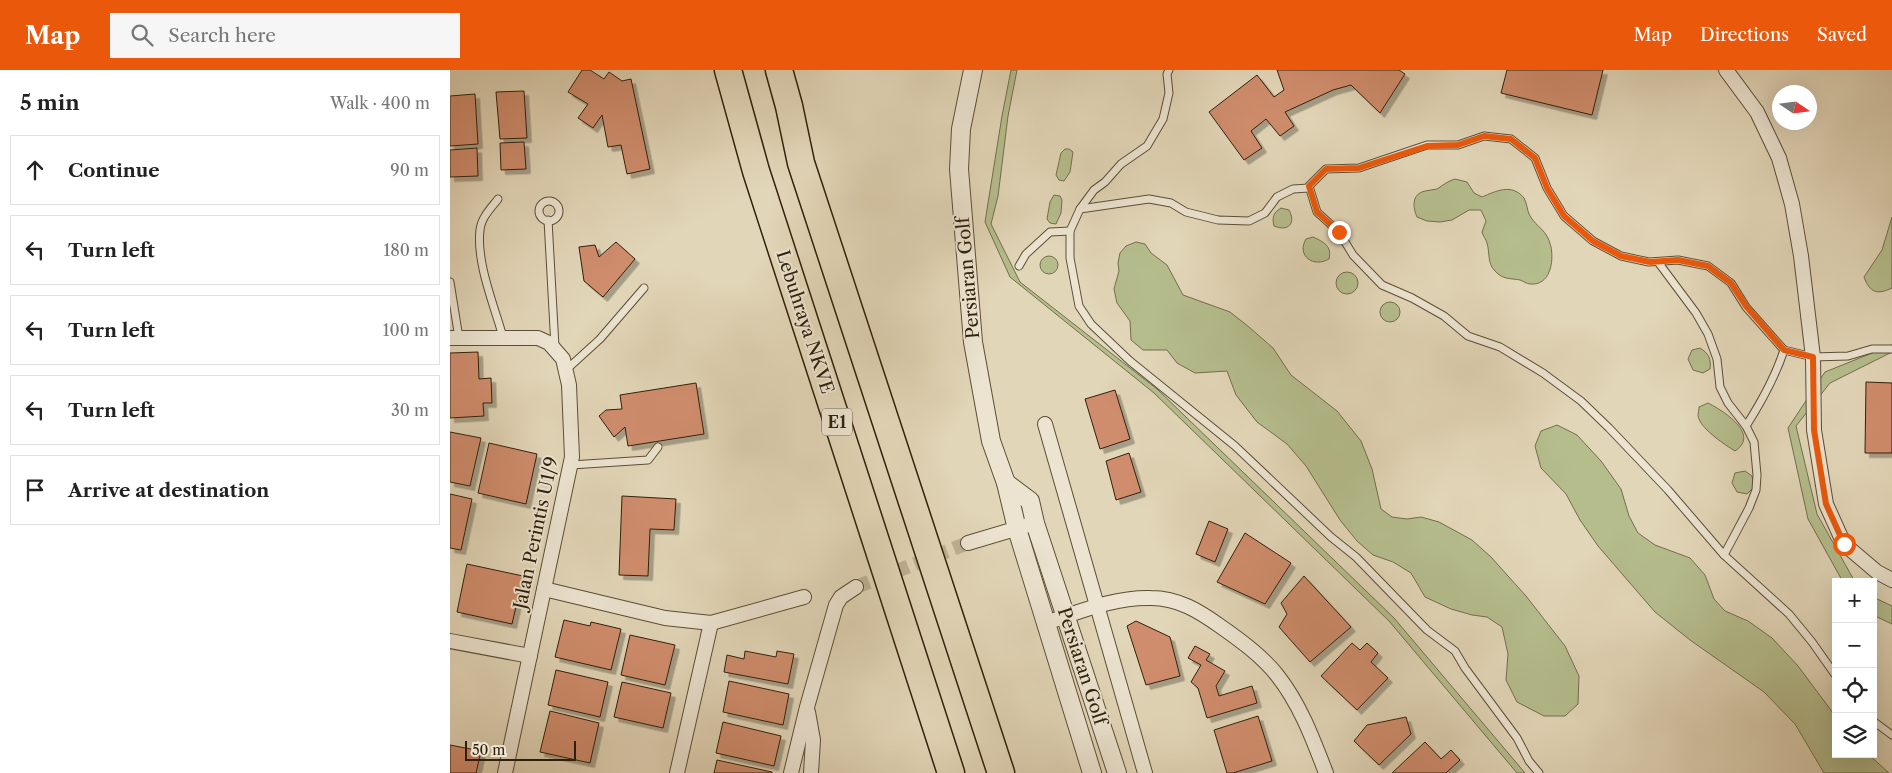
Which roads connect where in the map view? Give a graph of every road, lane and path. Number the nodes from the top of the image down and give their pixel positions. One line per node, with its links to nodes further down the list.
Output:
1 (728, 70): 49 (highway, Lebuhraya NKVE / E1)
2 (778, 70): 50 (highway)
3 (973, 70): 26 (street, Persiaran Golf)
4 (1169, 70): 8 (lane)
5 (1726, 70): 20 (street)
6 (1310, 188): 8 (lane); 11 (lane); 30 (lane)
7 (498, 199): 15 (lane)
8 (1080, 210): 10 (lane)
9 (548, 220): 18 (lane)
10 (1070, 231): 12 (lane); 55 (lane)
11 (1658, 262): 19 (lane); 23 (lane)
12 (1019, 266)
13 (450, 282): 16 (lane)
14 (644, 288): 21 (lane)
15 (503, 336): 16 (street); 18 (street)
16 (454, 338)
17 (1892, 349): 20 (lane)
18 (555, 350): 21 (street, Jalan Perintis U1/9)
19 (1784, 350): 20 (lane); 23 (lane)
20 (1813, 357): 31 (street)
21 (566, 370): 25 (street, Jalan Perintis U1/9)
22 (1045, 424): 35 (street)
23 (1746, 426): 30 (lane)
24 (658, 447): 25 (lane)
25 (571, 465): 33 (street, Jalan Perintis U1/9)
26 (1006, 483): 27 (street, Persiaran Golf); 28 (street, Persiaran Golf)
27 (1035, 524): 28 (street); 36 (street, Persiaran Golf)
28 (1017, 529): 29 (street); 38 (street, Persiaran Golf)
29 (968, 544)
30 (1724, 555): 41 (lane)
31 (1892, 580)
32 (856, 587): 42 (street)
33 (544, 589): 37 (street); 40 (street, Jalan Perintis U1/9)
34 (804, 597): 37 (street)
35 (1096, 606): 36 (street); 53 (street); 54 (street)
36 (1066, 616): 38 (street); 52 (street, Persiaran Golf)
37 (711, 623): 46 (street)
38 (1045, 623): 51 (street, Persiaran Golf)
39 (450, 641): 40 (street)
40 (530, 656): 45 (street, Jalan Perintis U1/9)
41 (1832, 670)
42 (807, 706): 47 (street); 48 (street)
43 (1877, 724): 44 (lane)
44 (1892, 735)
45 (505, 773)
46 (677, 773)
47 (791, 773)
48 (811, 773)
49 (950, 773)
50 (1001, 773)
51 (1092, 773)
52 (1117, 773)
53 (1145, 773)
54 (1326, 773)
55 (1539, 773)

